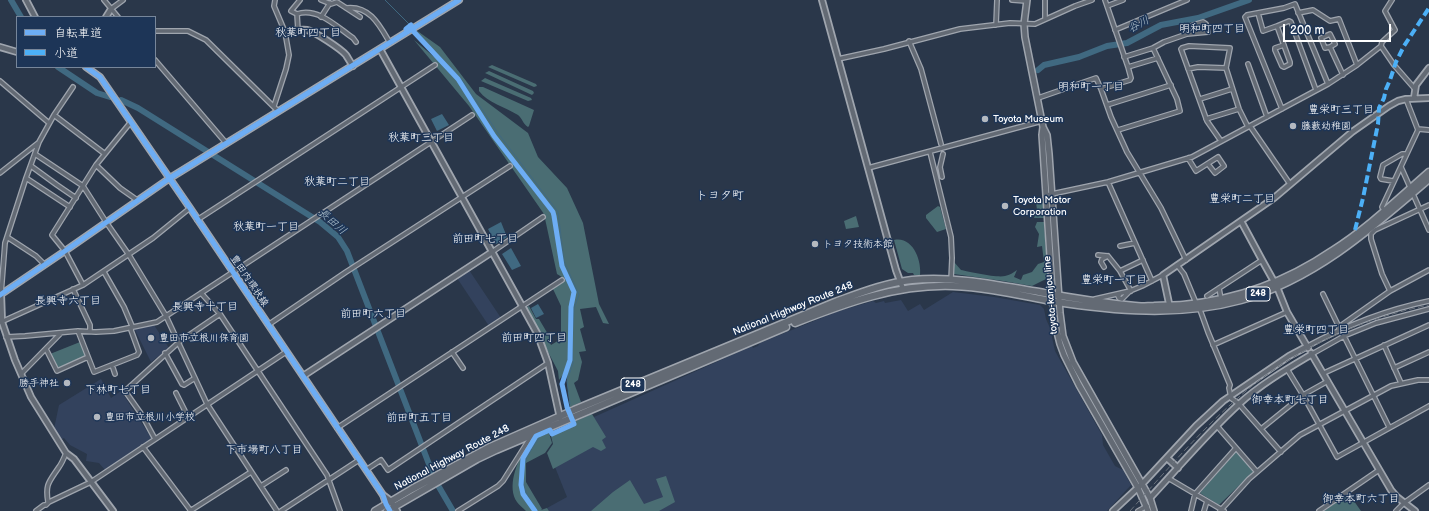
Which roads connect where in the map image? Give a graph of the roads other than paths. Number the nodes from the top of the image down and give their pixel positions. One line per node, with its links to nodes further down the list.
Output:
1 (26, 0): 25 (street)
2 (104, 0): 21 (street)
3 (123, 0): 21 (street)
4 (275, 0): 37 (street)
5 (300, 0): 24 (street)
6 (321, 0): 18 (street)
7 (459, 0): 41 (street)
8 (822, 0): 51 (street)
9 (997, 0): 32 (street)
10 (1012, 0): 17 (street)
11 (1045, 0): 30 (street)
12 (1092, 0): 30 (street)
13 (1105, 0): 19 (street)
14 (1123, 0): 19 (street)
15 (1187, 0): 35 (street)
16 (1392, 0): 44 (street)
17 (1026, 1): 31 (main road, toyota-kanjou line)
18 (330, 3): 20 (street); 28 (street)
19 (1107, 6): 35 (street)
20 (346, 8): 29 (street); 41 (street)
21 (111, 9): 26 (street); 27 (street)
22 (1258, 13): 23 (street); 33 (street); 80 (street)
23 (1298, 13): 55 (street); 64 (street)
24 (297, 14): 28 (street); 34 (street)
25 (34, 16)
26 (107, 16)
27 (117, 16)
28 (321, 17): 40 (street)
29 (360, 18)
30 (1044, 19): 31 (street)
31 (1024, 24): 32 (street); 72 (main road, toyota-kanjou line)
32 (996, 25): 39 (street)
33 (1277, 26): 42 (street); 71 (street)
34 (298, 30): 37 (street); 56 (street)
35 (1115, 30): 49 (street)
36 (156, 31): 78 (street)
37 (285, 32): 78 (street)
38 (1194, 33): 38 (street); 46 (street)
39 (909, 41): 51 (street); 97 (street)
40 (356, 42)
41 (390, 43): 47 (street)
42 (1284, 45): 42 (street)
43 (0, 46): 48 (street)
44 (1381, 46): 55 (street); 70 (street)
45 (1330, 47): 45 (street); 62 (street)
46 (1153, 48): 49 (street); 50 (street)
47 (380, 49): 56 (street); 67 (street)
48 (16, 52)
49 (1124, 56): 57 (street)
50 (1158, 58): 57 (street); 65 (street)
51 (838, 59): 109 (street)
52 (156, 61): 96 (street)
53 (1248, 64): 84 (street)
54 (435, 65): 67 (street)
55 (1356, 65): 62 (street)
56 (352, 66): 81 (street)
57 (1128, 67): 68 (street)
58 (87, 68): 88 (street, 豊田内環状線)
59 (1226, 68): 61 (street); 61 (street); 69 (street)
60 (1429, 68): 70 (street)
61 (1188, 69): 75 (street)
62 (1342, 75): 64 (street)
63 (0, 80): 87 (street)
64 (1328, 84): 71 (street)
65 (1171, 85): 77 (street); 90 (street)
66 (73, 87): 82 (street)
67 (400, 87): 93 (street); 132 (street)
68 (1101, 89): 72 (street); 77 (street)
69 (1232, 89): 75 (street); 79 (street)
70 (1415, 89): 73 (street)
71 (1316, 90): 80 (street)
72 (1038, 98): 86 (main road, toyota-kanjou line)
73 (1414, 98): 74 (street); 76 (street)
74 (1429, 98)
75 (1200, 99): 85 (street)
76 (1406, 99): 91 (street); 119 (street)
77 (1107, 105): 90 (street)
78 (274, 106): 81 (street)
79 (1239, 109): 85 (street); 89 (street)
80 (1282, 109): 84 (street)
81 (278, 111): 96 (street)
82 (54, 115): 87 (street); 100 (street)
83 (472, 115): 93 (street)
84 (1267, 117): 89 (street)
85 (1206, 119): 94 (street)
86 (1042, 121): 98 (street); 122 (main road, toyota-kanjou line)
87 (50, 123): 95 (street)
88 (130, 123): 100 (street); 115 (street, 豊田内環状線)
89 (1249, 127): 94 (street); 119 (street)
90 (1118, 130): 110 (street)
91 (1418, 130): 92 (street); 102 (street)
92 (1429, 130)
93 (431, 141): 123 (street); 155 (street)
94 (1221, 141): 103 (street)
95 (39, 142): 99 (street); 112 (street)
96 (226, 143): 115 (street)
97 (941, 144)
98 (930, 152): 109 (street); 159 (street)
99 (35, 154): 106 (street); 120 (street)
100 (105, 154): 105 (street)
101 (943, 154): 113 (street)
102 (1406, 154): 108 (street); 118 (street)
103 (1188, 158): 104 (street); 110 (street)
104 (1208, 164): 104 (street)
105 (96, 165): 120 (street); 125 (street)
106 (31, 166): 114 (street); 124 (street)
107 (510, 166): 123 (street)
108 (1401, 167): 118 (street); 121 (street)
109 (868, 168): 161 (street)
110 (1139, 172): 117 (street); 148 (street)
111 (1429, 172): 121 (highway, National Highway Route 248 / 248)
112 (0, 173)
113 (942, 177)
114 (26, 178): 127 (street); 137 (street)
115 (170, 178): 125 (street); 128 (street, 豊田内環状線)
116 (1429, 179): 121 (highway, National Highway Route 248 / 248)
117 (1108, 182): 122 (street); 138 (street)
118 (1393, 182): 129 (street)
119 (1290, 184): 133 (street)
120 (83, 186): 124 (street); 134 (street)
121 (1411, 191): 129 (highway, National Highway Route 248 / 248); 130 (street); 135 (highway, National Highway Route 248 / 248)
122 (1049, 195): 173 (main road, toyota-kanjou line)
123 (461, 197): 143 (street); 185 (street)
124 (76, 198): 127 (street)
125 (137, 200): 134 (street)
126 (1429, 205): 130 (street)
127 (70, 207): 142 (street)
128 (190, 208): 132 (street, 豊田内環状線); 144 (street)
129 (1384, 210): 163 (highway, National Highway Route 248 / 248)
130 (1420, 210): 135 (street); 136 (street)
131 (543, 217): 143 (street)
132 (197, 220): 155 (street, 豊田内環状線)
133 (1241, 221): 148 (street); 149 (street)
134 (106, 222): 142 (street); 144 (street)
135 (1374, 229): 163 (highway, National Highway Route 248 / 248); 168 (street)
136 (1429, 230)
137 (7, 237): 141 (street); 150 (street)
138 (1135, 243): 139 (street); 147 (street)
139 (1120, 246)
140 (0, 249): 141 (street)
141 (4, 252): 170 (street)
142 (65, 252): 150 (street); 162 (street)
143 (492, 252): 178 (street); 214 (street)
144 (129, 254): 154 (street); 183 (street)
145 (1098, 255): 146 (street)
146 (1108, 256): 152 (street); 156 (street)
147 (1143, 260): 156 (street); 160 (street)
148 (1186, 260): 151 (street)
149 (1262, 260): 163 (street); 164 (street)
150 (45, 265): 170 (street)
151 (1178, 265): 157 (street); 177 (street)
152 (1104, 267)
153 (1429, 270): 168 (street)
154 (104, 272): 162 (street); 187 (street)
155 (233, 272): 169 (street); 185 (street, 豊田内環状線)
156 (1120, 272): 167 (street)
157 (1163, 275): 160 (street); 179 (street)
158 (562, 280): 178 (street)
159 (951, 280): 161 (highway, National Highway Route 248 / 248); 173 (highway, National Highway Route 248 / 248)
160 (1152, 281): 167 (street)
161 (900, 282): 166 (street); 228 (highway, National Highway Route 248 / 248)
162 (82, 285): 165 (street)
163 (1276, 285): 174 (highway, National Highway Route 248 / 248); 177 (highway, National Highway Route 248 / 248); 181 (street)
164 (1219, 288): 172 (street); 174 (street)
165 (73, 289): 184 (street); 190 (street)
166 (903, 289): 173 (highway, National Highway Route 248 / 248); 228 (highway, National Highway Route 248 / 248)
167 (1131, 291): 175 (street)
168 (1390, 291): 188 (street)
169 (201, 293): 182 (street); 183 (street)
170 (1, 294): 184 (street)
171 (1323, 294): 188 (street)
172 (1207, 296)
173 (1056, 298): 175 (highway, National Highway Route 248 / 248); 179 (highway, National Highway Route 248 / 248); 254 (main road, toyota-kanjou line)
174 (1221, 299): 177 (highway, National Highway Route 248 / 248)
175 (1092, 300): 179 (highway, National Highway Route 248 / 248)
176 (1429, 301): 188 (street)
177 (1198, 306): 179 (highway, National Highway Route 248 / 248); 195 (street)
178 (522, 307): 200 (street); 205 (street)
179 (1170, 308)
180 (1429, 309): 192 (street)
181 (1287, 312): 195 (street); 198 (street)
182 (220, 314): 194 (street); 210 (street)
183 (166, 316): 187 (street); 194 (street)
184 (1, 322): 193 (street)
185 (268, 324): 199 (street, 豊田内環状線)
186 (1429, 325): 196 (street)
187 (132, 326): 190 (street); 206 (street)
188 (1339, 328): 198 (street)
189 (78, 331): 190 (street); 191 (street); 203 (street)
190 (90, 331)
191 (61, 333): 193 (street); 197 (street)
192 (1344, 336): 198 (street); 204 (street)
193 (6, 337): 212 (street)
194 (179, 342): 202 (street); 215 (street)
195 (1213, 345): 221 (street)
196 (1384, 345): 204 (street); 208 (street)
197 (46, 349): 203 (street); 212 (street)
198 (1309, 350): 209 (street); 211 (street); 221 (street)
199 (286, 352): 210 (street); 214 (street, 豊田内環状線)
200 (452, 352): 207 (street); 232 (street)
201 (1429, 352): 208 (street)
202 (165, 353): 215 (street); 235 (street)
203 (88, 357): 206 (street)
204 (1355, 358): 211 (street); 222 (street)
205 (548, 364): 228 (street); 245 (street)
206 (112, 365): 213 (street)
207 (462, 368)
208 (1394, 368): 218 (street)
209 (1286, 369): 220 (street); 224 (street)
210 (258, 371): 223 (street); 250 (street)
211 (1324, 373): 217 (street)
212 (21, 374): 240 (street)
213 (115, 374)
214 (303, 376): 232 (street, 豊田内環状線)
215 (195, 378): 223 (street)
216 (1429, 380): 218 (street)
217 (1328, 381): 220 (street); 226 (street)
218 (1401, 383): 222 (street)
219 (176, 393): 227 (street)
220 (1303, 395): 229 (street); 233 (street)
221 (1230, 396): 224 (street); 241 (street)
222 (1373, 396): 226 (street); 231 (street)
223 (207, 404): 227 (street); 247 (street)
224 (1239, 404): 230 (street); 233 (street)
225 (1429, 406): 231 (street)
226 (1345, 411): 229 (street); 236 (street)
227 (188, 417): 235 (street)
228 (561, 419): 234 (highway, National Highway Route 248 / 248); 260 (highway, National Highway Route 248 / 248)
229 (1320, 425): 236 (street); 239 (street)
230 (1217, 426): 238 (street); 243 (street)
231 (1389, 427): 236 (street)
232 (337, 428): 242 (street, 豊田内環状線)
233 (1261, 429): 239 (street)
234 (533, 434): 260 (highway, National Highway Route 248 / 248); 271 (street)
235 (155, 439): 237 (street)
236 (1363, 442): 246 (street)
237 (144, 447): 251 (street); 266 (street)
238 (1236, 448): 248 (street); 255 (street)
239 (1281, 452): 248 (street)
240 (66, 453): 251 (street); 259 (street)
241 (1167, 458): 243 (street); 254 (street)
242 (359, 460): 245 (street, 豊田内環状線); 250 (street)
243 (1178, 468): 249 (street)
244 (286, 470): 253 (street)
245 (366, 470): 260 (street, 豊田内環状線)
246 (1379, 470): 258 (street); 277 (street)
247 (251, 472): 253 (street); 266 (street)
248 (1257, 472): 262 (street)
249 (1168, 478): 255 (street); 256 (street)
250 (329, 480): 268 (street); 269 (street)
251 (91, 482): 259 (street); 265 (street)
252 (1429, 485): 258 (street)
253 (261, 486): 267 (street)
254 (1140, 486): 256 (main road, toyota-kanjou line); 261 (main road, toyota-kanjou line); 272 (street)
255 (1195, 494): 257 (street); 275 (street)
256 (1150, 498): 274 (main road, toyota-kanjou line)
257 (1207, 501): 262 (street); 276 (street)
258 (1404, 503): 278 (street); 279 (street)
259 (47, 504): 263 (street); 264 (street)
260 (390, 508): 270 (highway, National Highway Route 248 / 248)
261 (1148, 508): 273 (street)
262 (1221, 510)
263 (36, 511)
264 (45, 511)
265 (113, 511)
266 (191, 511)
267 (278, 511)
268 (281, 511)
269 (340, 511)
270 (375, 511)
271 (458, 511)
272 (1113, 511)
273 (1138, 511)
274 (1154, 511)
275 (1191, 511)
276 (1204, 511)
277 (1319, 511)
278 (1396, 511)
279 (1415, 511)

